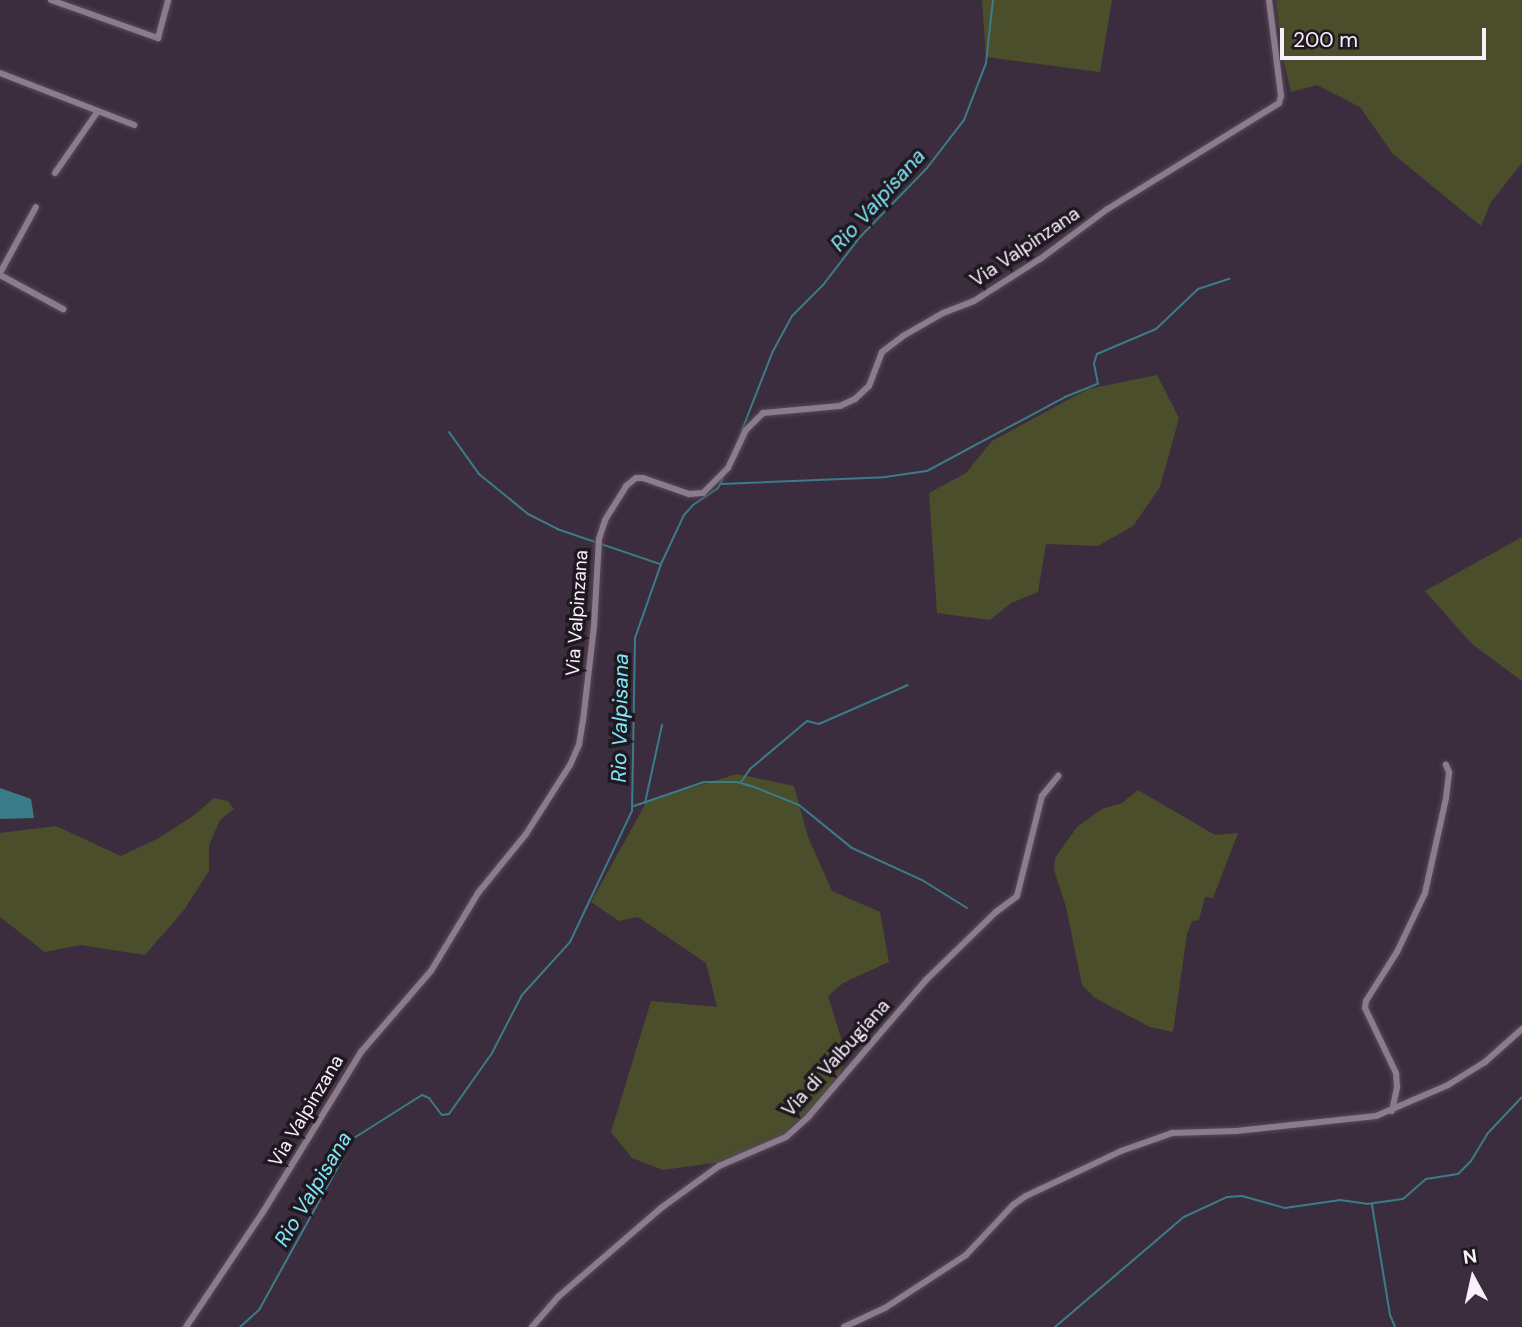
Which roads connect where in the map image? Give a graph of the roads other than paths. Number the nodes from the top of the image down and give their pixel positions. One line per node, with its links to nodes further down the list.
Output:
1 (51, 0): 2 (street)
2 (168, 0)
3 (1269, 0): 15 (street, Via Valpinzana)
4 (0, 73): 5 (street)
5 (98, 111): 6 (street); 7 (street)
6 (134, 125)
7 (55, 173)
8 (36, 207): 9 (street)
9 (0, 274): 10 (street)
10 (64, 309)
11 (1446, 765): 14 (street)
12 (1058, 776): 16 (street, Via di Valbugiana)
13 (1522, 1029): 14 (street)
14 (1392, 1111): 17 (street)
15 (186, 1327)
16 (532, 1327)
17 (844, 1327)

